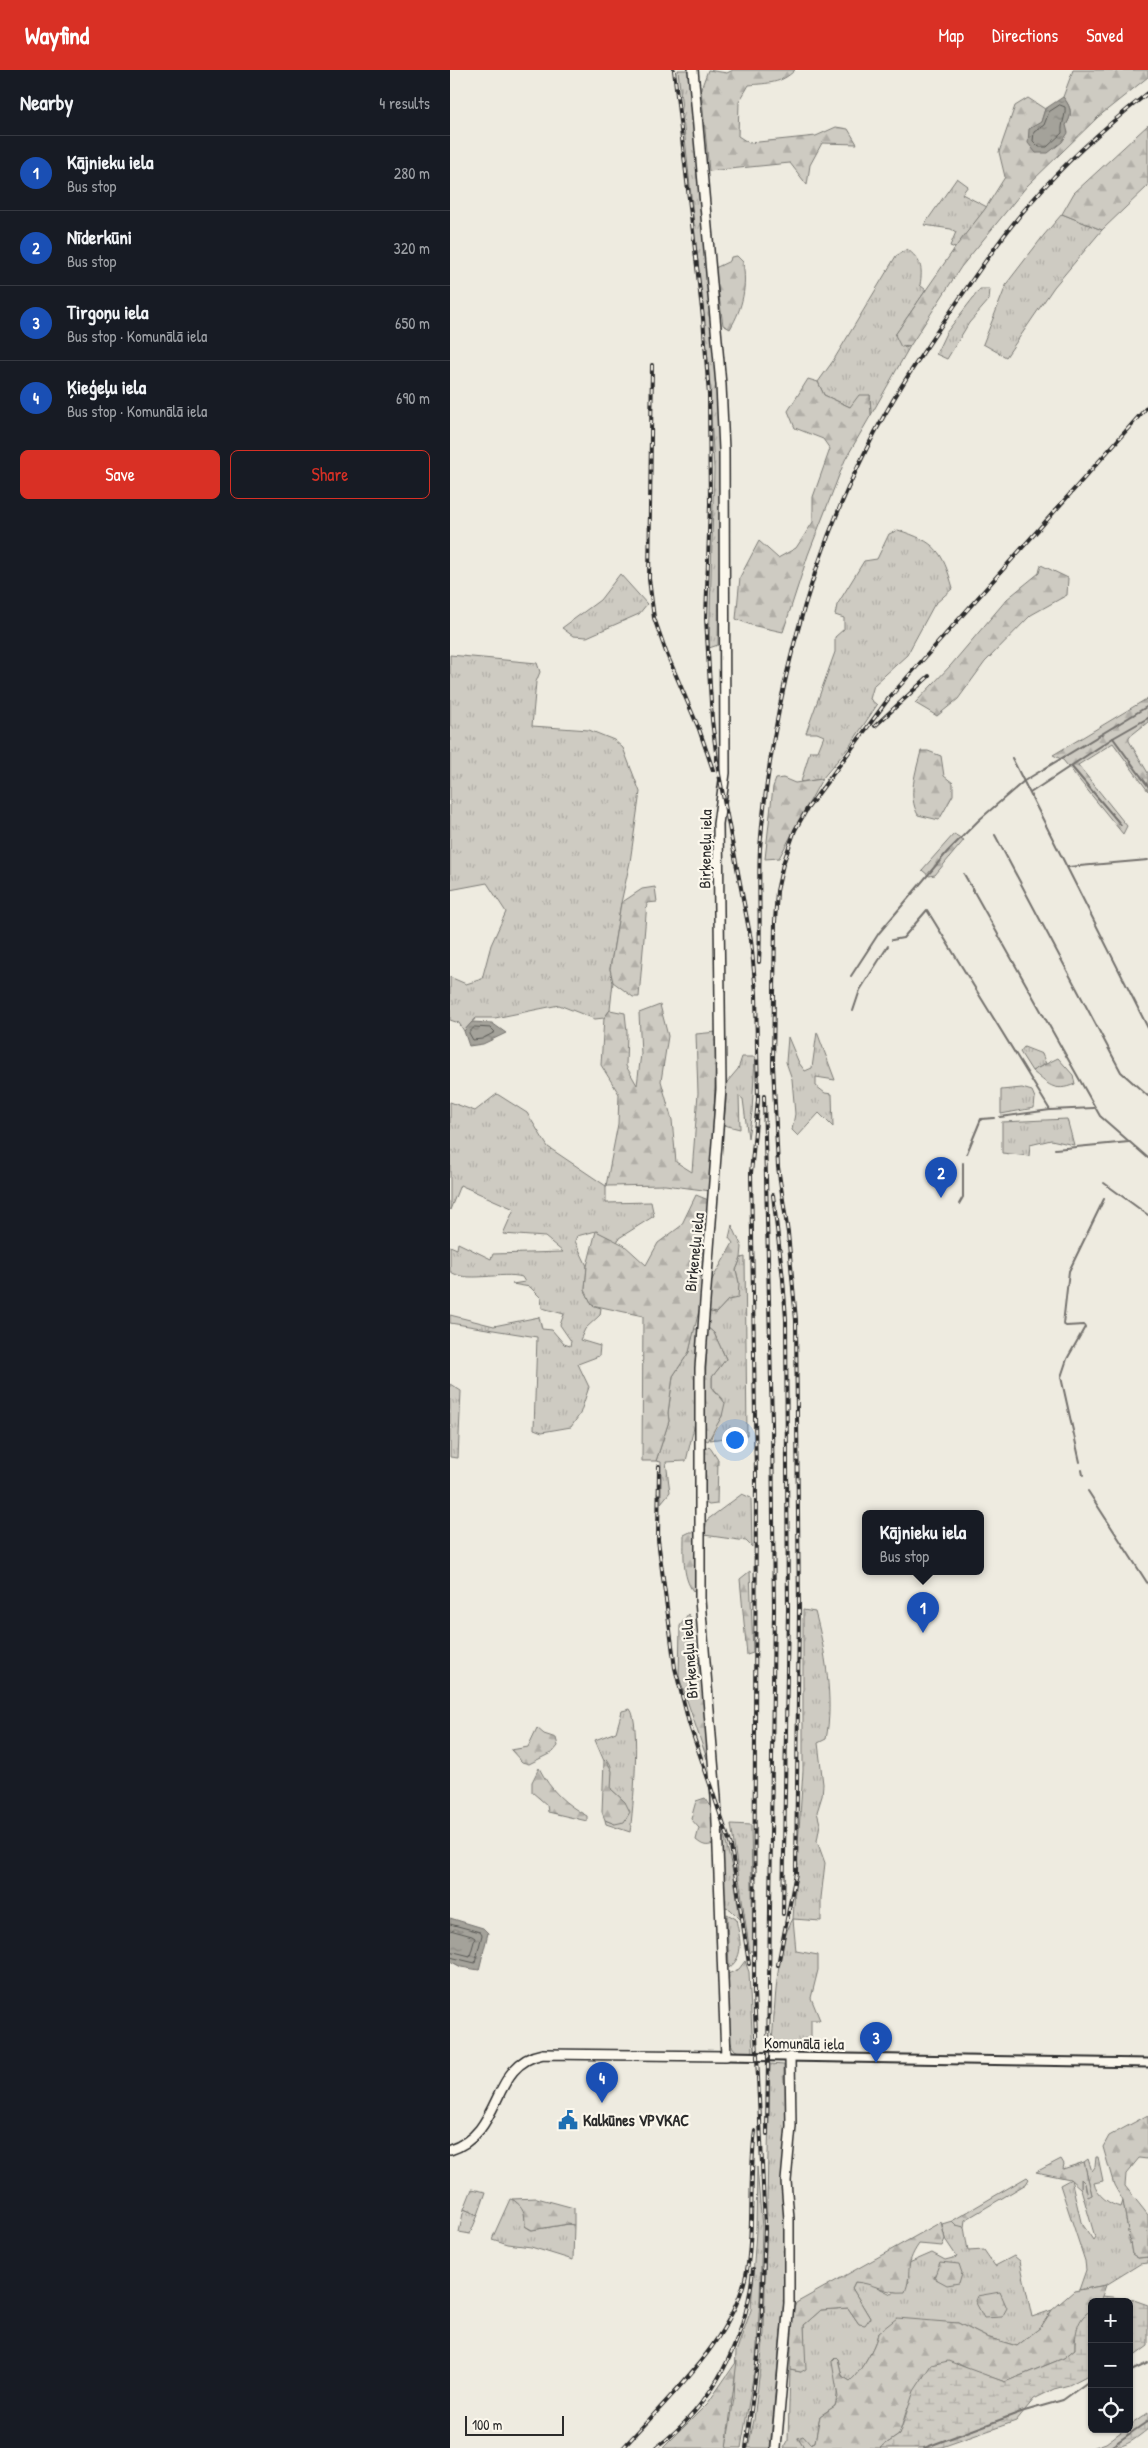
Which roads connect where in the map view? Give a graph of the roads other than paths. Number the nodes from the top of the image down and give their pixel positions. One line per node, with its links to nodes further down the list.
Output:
1 (692, 70): 2 (main road, Birķeneļu iela)
2 (726, 2056): 3 (street, Komunālā iela); 5 (main road, Komunālā iela)
3 (790, 2057): 4 (street, Komunālā iela); 6 (main road)
4 (1148, 2063)
5 (450, 2150)
6 (776, 2448)

